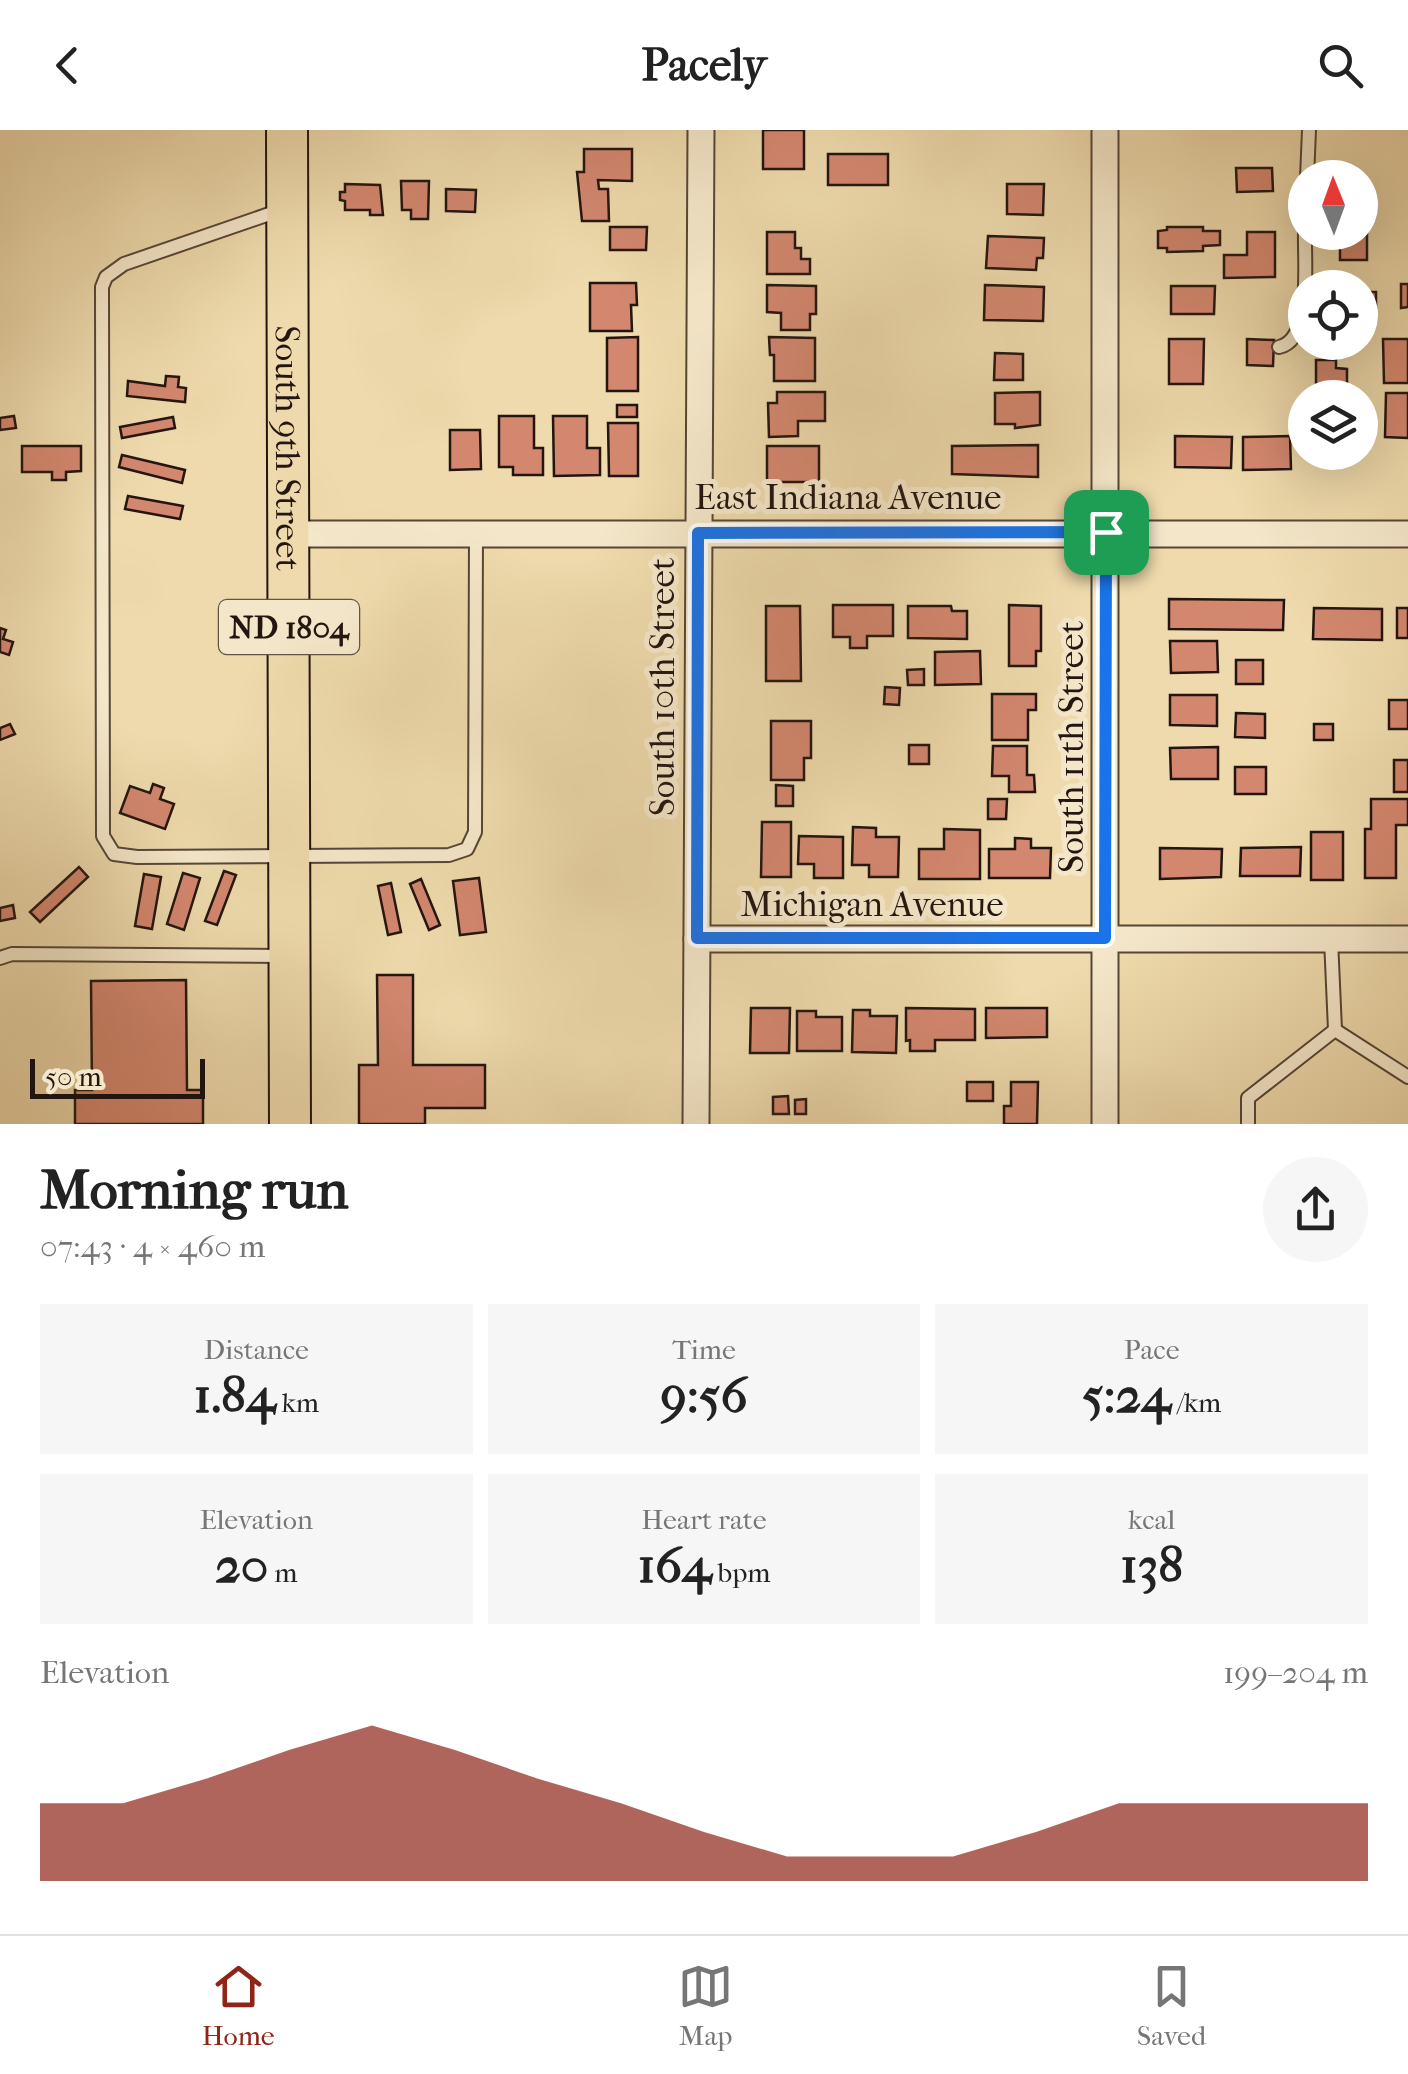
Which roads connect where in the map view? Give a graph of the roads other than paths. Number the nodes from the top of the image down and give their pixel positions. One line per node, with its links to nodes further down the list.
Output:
1 (288, 130): 6 (main road, South 9th Street / ND 1804)
2 (702, 130): 11 (street, South 10th Street)
3 (1105, 130): 10 (street, South 11th Street)
4 (1309, 130): 5 (lane)
5 (1308, 160)
6 (288, 208): 12 (main road, South 9th Street / ND 1804); 14 (lane)
7 (1304, 250): 8 (lane)
8 (1278, 347)
9 (476, 532): 11 (street, East Indiana Avenue); 12 (street, East Indiana Avenue); 14 (lane)
10 (1106, 532): 11 (street, East Indiana Avenue); 13 (street, East Indiana Avenue); 16 (street, South 11th Street)
11 (698, 533): 15 (street, South 10th Street)
12 (288, 534): 14 (main road, South 9th Street / ND 1804)
13 (1408, 534)
14 (290, 856): 19 (main road, South 9th Street / ND 1804)
15 (697, 938): 16 (street, Michigan Avenue); 24 (street, South 10th Street)
16 (1105, 938): 17 (street, Michigan Avenue); 25 (street, South 11th Street)
17 (1331, 939): 18 (street, Michigan Avenue); 21 (lane)
18 (1408, 939)
19 (290, 956): 20 (lane); 23 (main road, South 9th Street / ND 1804)
20 (0, 958)
21 (1335, 1030): 22 (lane); 26 (lane)
22 (1408, 1077)
23 (290, 1124)
24 (696, 1124)
25 (1105, 1124)
26 (1248, 1124)

